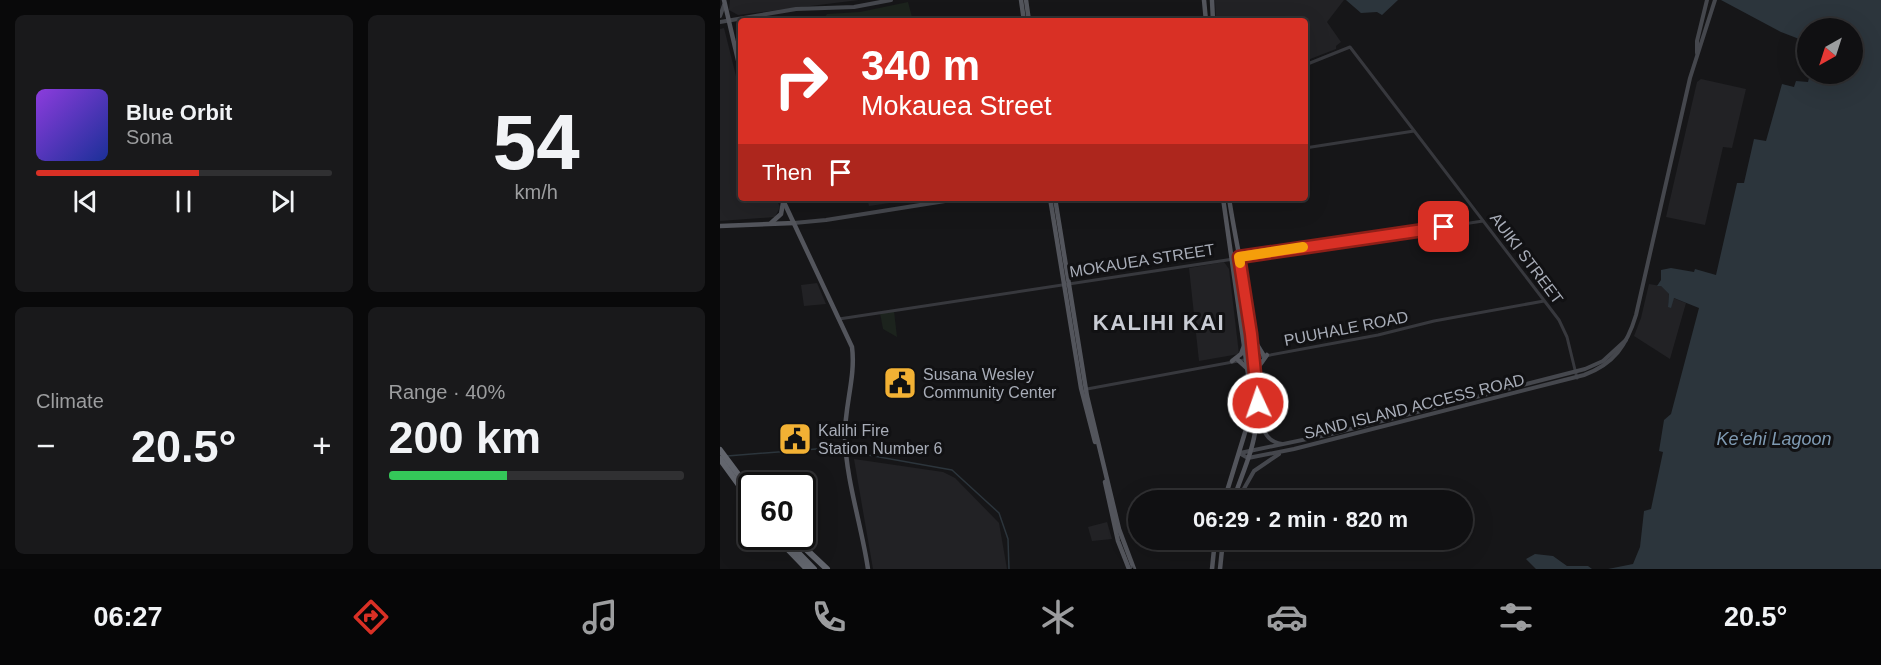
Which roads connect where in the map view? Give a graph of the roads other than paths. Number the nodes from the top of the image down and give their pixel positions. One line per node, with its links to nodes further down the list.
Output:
1 (891, 0): 10 (main road)
2 (1021, 0): 11 (main road)
3 (1026, 0): 12 (main road)
4 (1204, 0): 13 (main road)
5 (1212, 0): 14 (main road)
6 (1707, 1): 18 (main road, SAND ISLAND ACCESS ROAD)
7 (724, 2): 9 (main road); 16 (main road)
8 (1714, 2): 18 (main road, SAND ISLAND ACCESS ROAD)
9 (720, 16)
10 (745, 18)
11 (1026, 18)
12 (1027, 18)
13 (1206, 18)
14 (1213, 18)
15 (738, 19): 16 (main road)
16 (728, 21): 17 (main road); 19 (main road)
17 (720, 22)
18 (1697, 57): 41 (main road, SAND ISLAND ACCESS ROAD)
19 (738, 61)
20 (1308, 64): 21 (street, AUIKI STREET)
21 (1414, 131): 22 (street); 30 (street, AUIKI STREET)
22 (1308, 148)
23 (782, 201): 31 (main road)
24 (783, 201): 32 (main road)
25 (945, 201): 32 (main road)
26 (1051, 201): 37 (main road)
27 (1055, 201): 37 (main road)
28 (1223, 201): 35 (main road)
29 (1230, 201): 34 (main road)
30 (1484, 221): 34 (street, MOKAUEA STREET); 38 (street, AUIKI STREET)
31 (769, 223): 32 (main road); 33 (main road)
32 (794, 223): 39 (main road)
33 (720, 226)
34 (1239, 257): 35 (street, MOKAUEA STREET); 40 (main road)
35 (1226, 259): 36 (main road); 36 (street); 37 (street, MOKAUEA STREET)
36 (1233, 268): 42 (main road)
37 (1066, 284): 39 (street, MOKAUEA STREET); 52 (main road)
38 (1544, 301): 43 (street, PUUHALE ROAD); 49 (street, AUIKI STREET)
39 (839, 319): 83 (main road)
40 (1251, 334): 43 (main road); 44 (main road)
41 (1628, 339): 49 (main road, SAND ISLAND ACCESS ROAD); 50 (main road, SAND ISLAND ACCESS ROAD)
42 (1245, 341): 45 (main road); 46 (main road)
43 (1266, 356): 44 (street, PUUHALE ROAD); 48 (main road)
44 (1254, 357): 45 (street, PUUHALE ROAD); 48 (main road)
45 (1248, 358): 46 (street, PUUHALE ROAD); 47 (main road)
46 (1235, 360): 47 (main road); 52 (street, PUUHALE ROAD)
47 (1249, 370): 61 (main road)
48 (1256, 372): 54 (main road)
49 (1575, 372): 50 (street, AUIKI STREET); 51 (main road, SAND ISLAND ACCESS ROAD)
50 (1577, 378): 51 (main road, SAND ISLAND ACCESS ROAD)
51 (1540, 384): 53 (main road, SAND ISLAND ACCESS ROAD); 55 (main road, SAND ISLAND ACCESS ROAD)
52 (1084, 389): 84 (main road); 85 (main road)
53 (1454, 402): 55 (main road); 56 (main road, SAND ISLAND ACCESS ROAD)
54 (1258, 403): 58 (main road); 62 (main road)
55 (1455, 408): 57 (main road, SAND ISLAND ACCESS ROAD)
56 (1384, 420): 57 (main road); 58 (main road, SAND ISLAND ACCESS ROAD)
57 (1385, 426): 60 (main road, SAND ISLAND ACCESS ROAD)
58 (1286, 445): 62 (main road, SAND ISLAND ACCESS ROAD)
59 (720, 451): 64 (highway)
60 (1284, 451): 62 (main road, SAND ISLAND ACCESS ROAD); 70 (main road)
61 (1239, 453): 62 (main road); 68 (main road)
62 (1249, 455): 69 (main road)
63 (720, 459): 64 (highway)
64 (732, 472): 65 (highway); 66 (highway); 67 (highway)
65 (738, 478)
66 (738, 481)
67 (738, 483)
68 (1227, 490)
69 (1238, 490)
70 (1242, 490)
71 (787, 550): 78 (highway)
72 (789, 550): 79 (highway)
73 (796, 550): 80 (highway)
74 (804, 550): 81 (highway)
75 (806, 550): 82 (highway)
76 (1214, 550): 86 (main road)
77 (1222, 550): 87 (main road)
78 (802, 569)
79 (807, 569)
80 (814, 569)
81 (821, 569)
82 (827, 569)
83 (868, 569)
84 (1129, 569)
85 (1134, 569)
86 (1212, 569)
87 (1220, 569)

